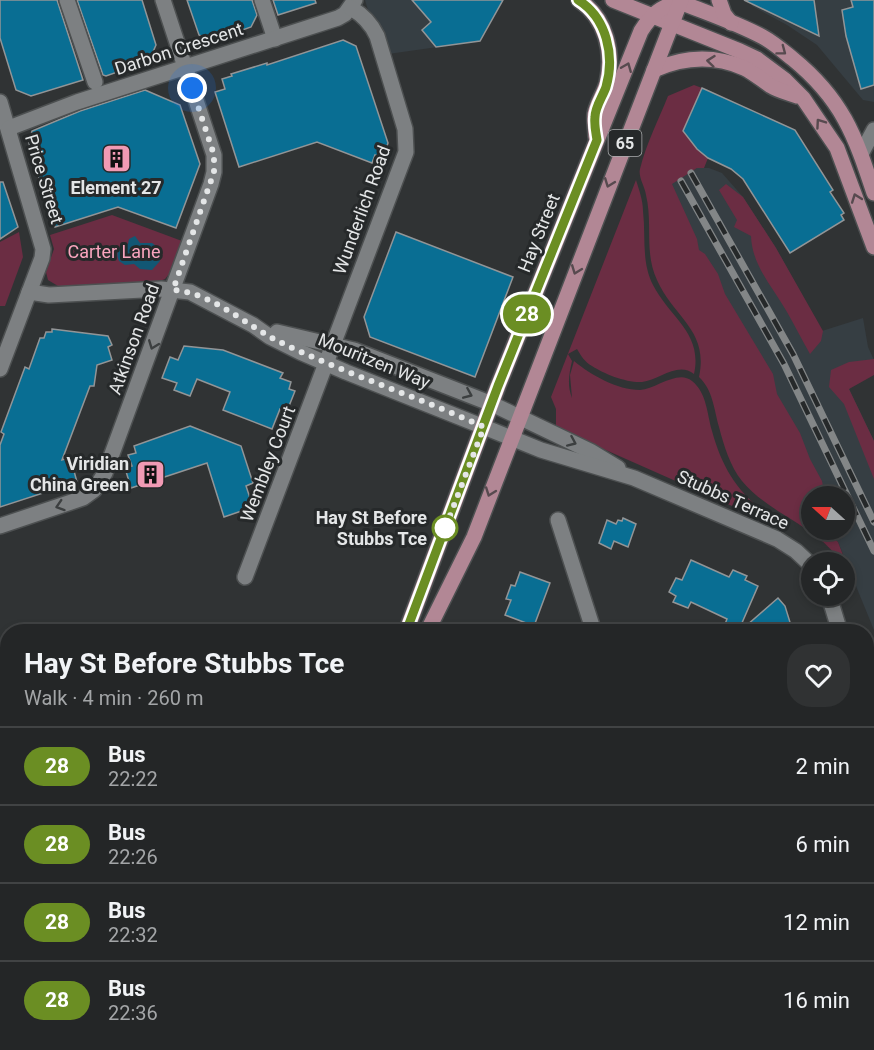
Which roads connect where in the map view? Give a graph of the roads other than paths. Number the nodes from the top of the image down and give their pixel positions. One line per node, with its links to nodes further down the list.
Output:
1 (67, 0): 15 (street)
2 (163, 0): 13 (street, Atkinson Road)
3 (262, 0): 12 (street)
4 (579, 0): 20 (main road)
5 (613, 0): 9 (main road)
6 (719, 0): 11 (main road)
7 (679, 1): 9 (main road); 10 (main road, 65); 11 (main road)
8 (353, 4): 12 (street, Darbon Crescent); 27 (street, Wunderlich Road)
9 (652, 15): 10 (main road); 20 (main road, Hay Street / 65, one-way to 9)
10 (672, 23): 14 (main road, 65); 16 (main road)
11 (731, 23): 21 (main road, one-way to 21)
12 (275, 39): 13 (street, Darbon Crescent)
13 (185, 67): 18 (street, Darbon Crescent); 24 (street, Atkinson Road)
14 (654, 70): 16 (main road, one-way to 14); 31 (main road, 65, one-way to 31)
15 (95, 82)
16 (803, 98): 23 (main road, one-way to 16)
17 (0, 102): 18 (street, Price Street)
18 (9, 128): 25 (street, Price Street)
19 (874, 130): 21 (street)
20 (597, 140): 30 (main road, Hay Street / 65)
21 (861, 154): 22 (main road)
22 (874, 193)
23 (874, 247)
24 (173, 290): 25 (street, Mouritzen Way); 26 (street, Mouritzen Way); 36 (street, Atkinson Road, one-way to 36)
25 (29, 292): 29 (street, Price Street)
26 (253, 325): 27 (street, Mouritzen Way); 28 (street, Mouritzen Way)
27 (333, 345): 28 (street, Wunderlich Road); 30 (street, Mouritzen Way, one-way to 30)
28 (326, 364): 32 (street, Mouritzen Way); 38 (street, Wembley Court)
29 (0, 369)
30 (492, 404): 31 (street, Stubbs Terrace); 32 (main road, Hay Street / 65)
31 (519, 417): 33 (main road, 65); 34 (street, Stubbs Terrace, one-way to 34)
32 (484, 427): 33 (street, Stubbs Terrace); 40 (main road, Hay Street / 65)
33 (511, 437): 34 (street, Stubbs Terrace); 41 (main road, 65, one-way to 41)
34 (634, 478): 37 (street, Stubbs Terrace)
35 (558, 520): 42 (street)
36 (0, 526)
37 (801, 556)
38 (245, 577)
39 (832, 606): 43 (street)
40 (409, 624)
41 (431, 624)
42 (591, 624)
43 (838, 624)

